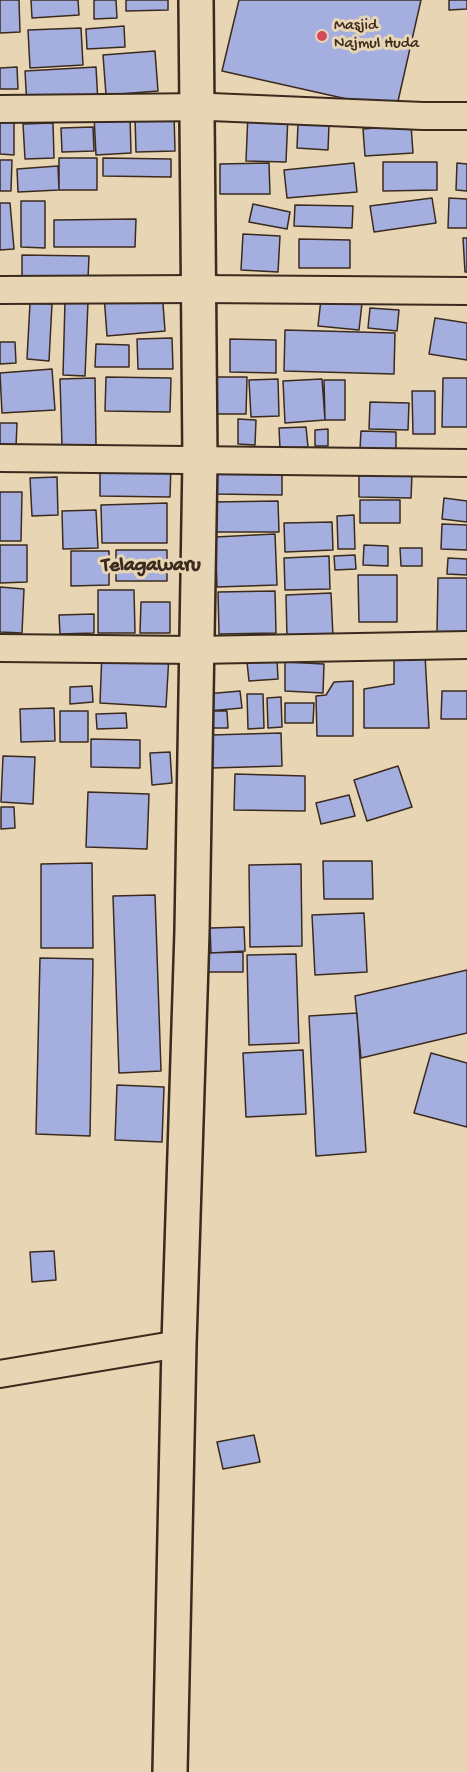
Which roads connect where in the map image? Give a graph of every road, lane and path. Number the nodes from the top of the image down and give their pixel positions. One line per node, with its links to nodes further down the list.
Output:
1 (196, 0): 2 (street)
2 (196, 108): 3 (street); 4 (street); 5 (street)
3 (0, 109)
4 (467, 116)
5 (199, 289): 6 (street); 7 (street); 9 (street)
6 (0, 290)
7 (467, 291)
8 (0, 458): 9 (street)
9 (200, 460): 10 (street); 13 (street)
10 (467, 463)
11 (467, 645): 13 (street)
12 (0, 648): 13 (street)
13 (196, 650): 14 (street)
14 (179, 1344): 15 (street); 16 (street)
15 (0, 1374)
16 (170, 1772)

